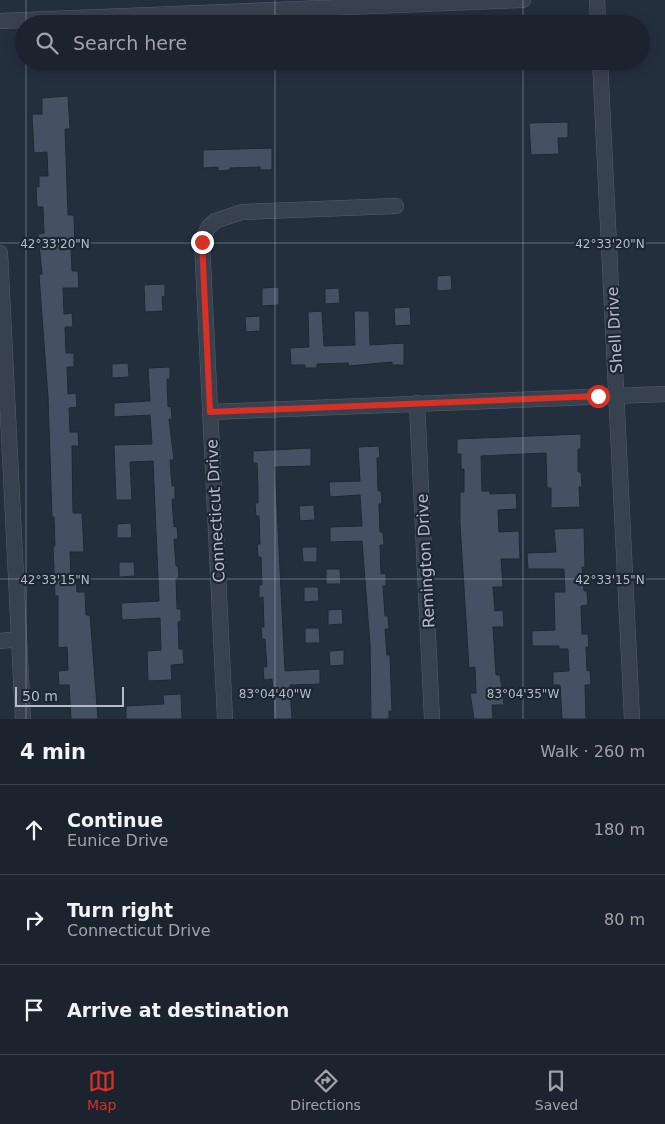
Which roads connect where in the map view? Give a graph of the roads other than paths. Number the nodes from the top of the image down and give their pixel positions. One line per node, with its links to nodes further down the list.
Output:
1 (523, 0): 3 (street)
2 (597, 0): 5 (street)
3 (278, 5): 4 (street)
4 (104, 15)
5 (598, 15)
6 (15, 20): 7 (street)
7 (0, 21)
8 (600, 70): 12 (street, Shell Drive)
9 (396, 206): 14 (street, Connecticut Drive)
10 (0, 253): 15 (street)
11 (665, 394): 12 (street)
12 (617, 396): 13 (street); 20 (street, Shell Drive)
13 (417, 403): 14 (street); 19 (street, Remington Drive)
14 (210, 412): 18 (street, Connecticut Drive)
15 (19, 639): 16 (street); 17 (street)
16 (0, 641)
17 (22, 719)
18 (225, 719)
19 (432, 719)
20 (632, 719)

